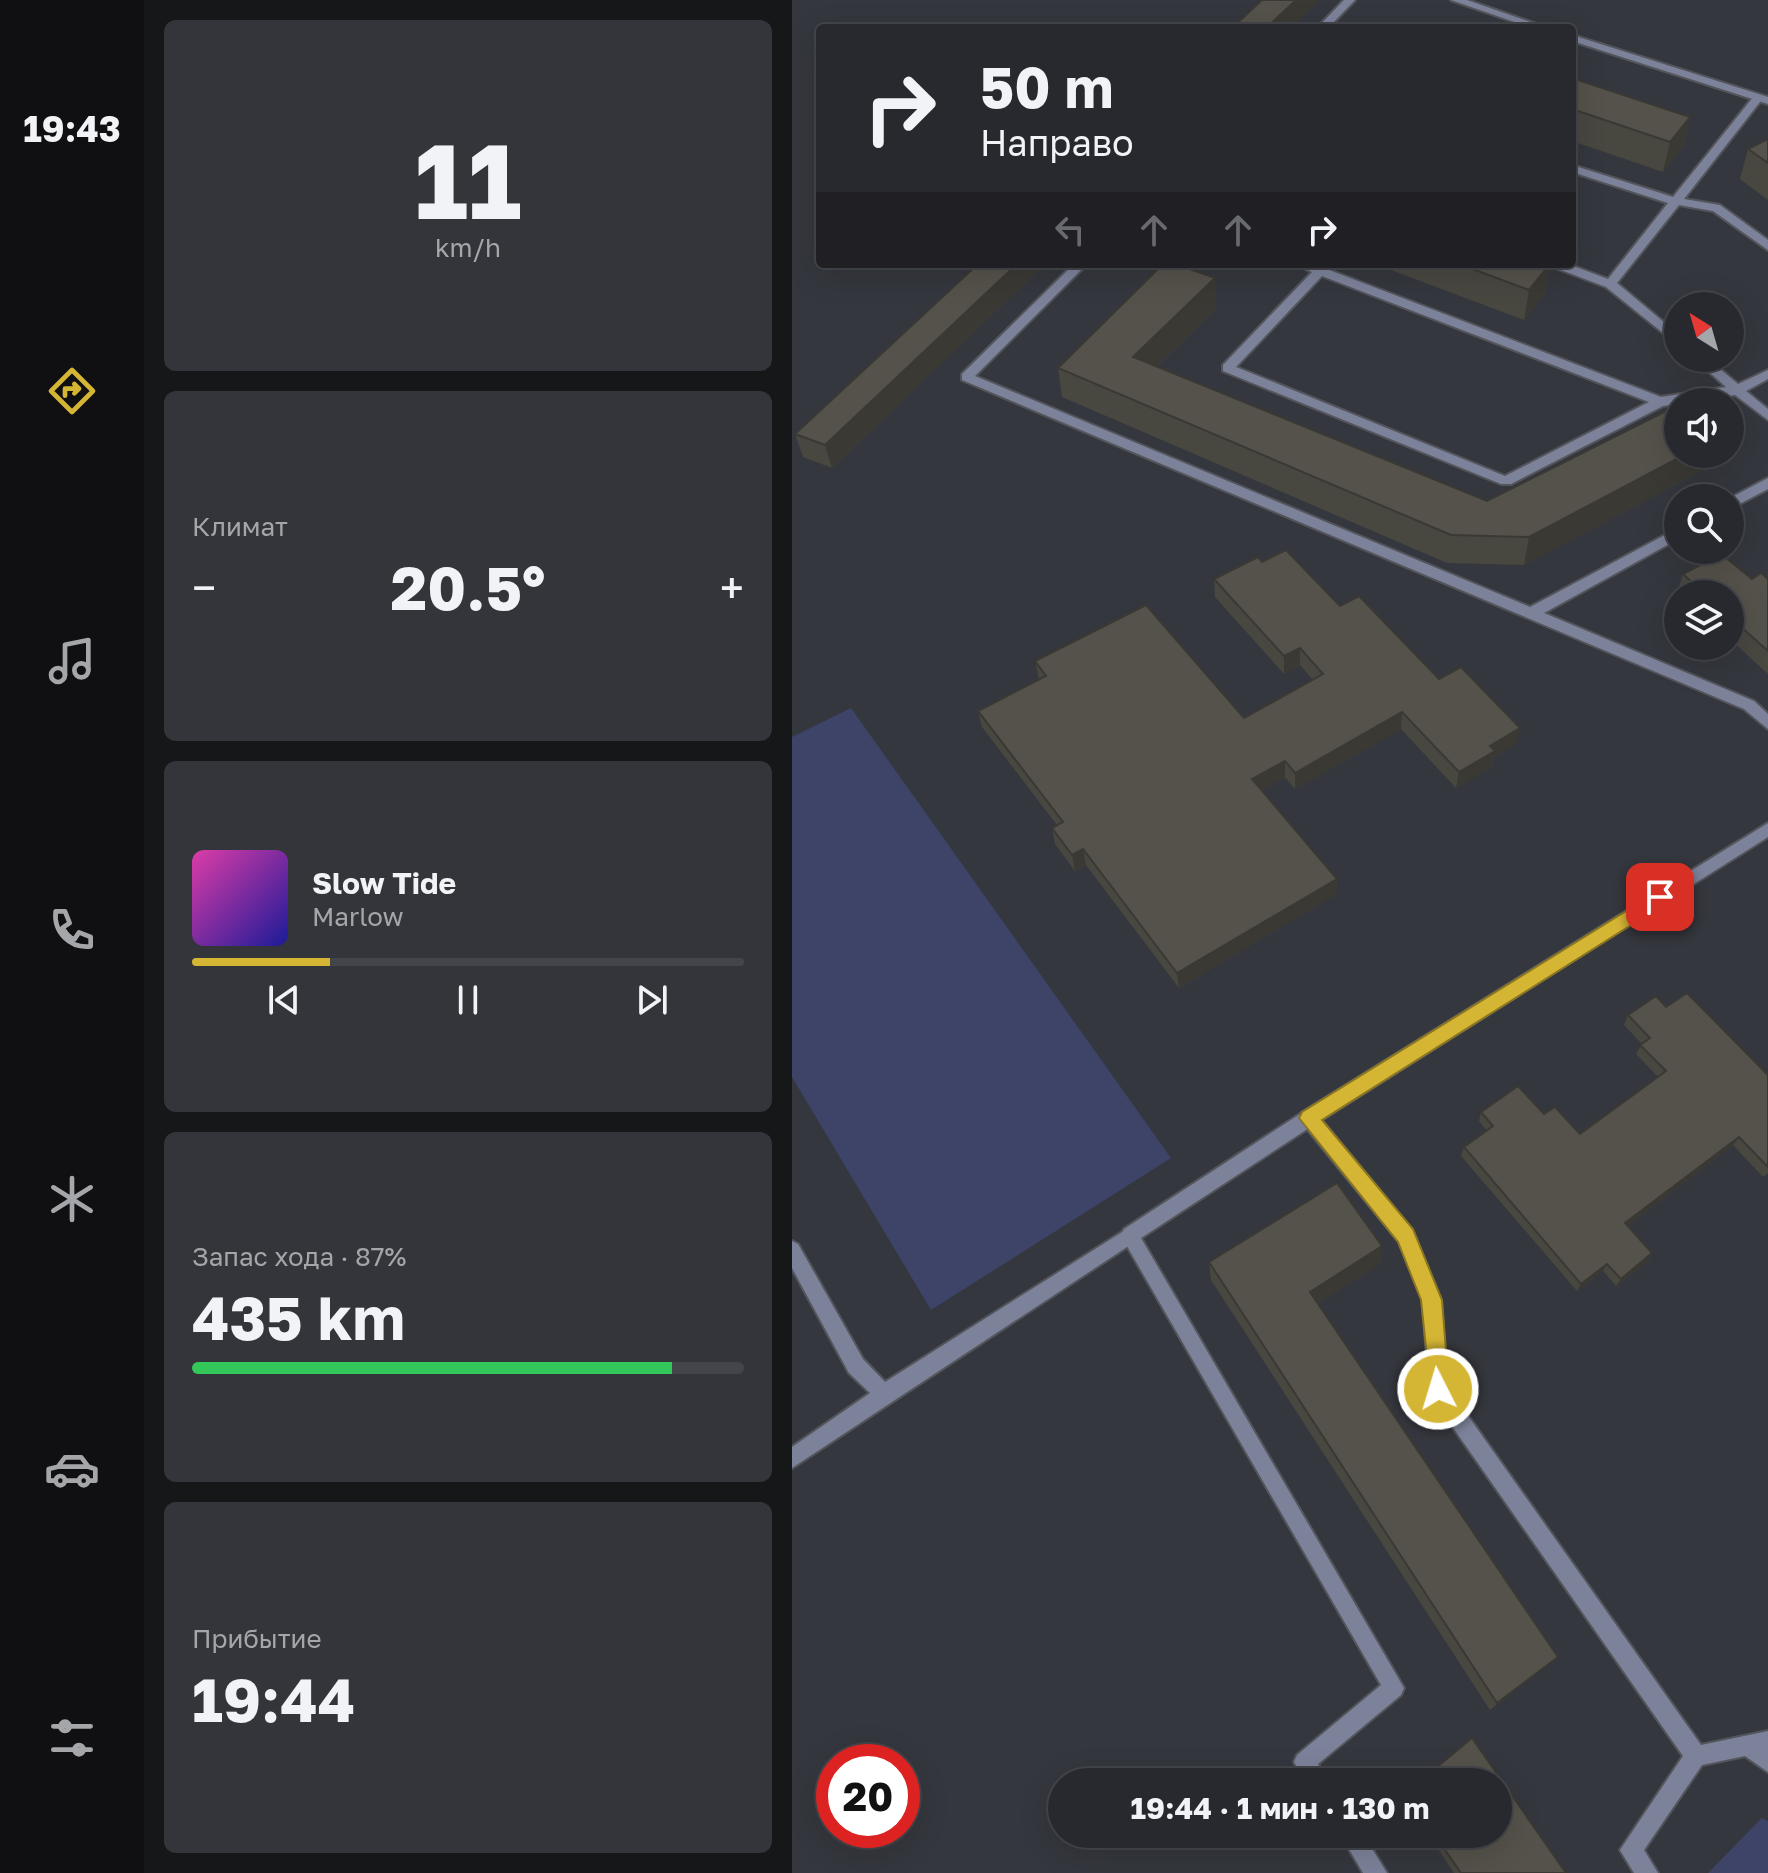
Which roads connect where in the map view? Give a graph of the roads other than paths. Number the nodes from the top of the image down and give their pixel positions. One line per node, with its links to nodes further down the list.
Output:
1 (1350, 0): 3 (street)
2 (1456, 0): 4 (street)
3 (1326, 24)
4 (1531, 24)
5 (1576, 39): 6 (street)
6 (1763, 99): 8 (street)
7 (1576, 169): 8 (street)
8 (1675, 201): 9 (street); 14 (street)
9 (1768, 246)
10 (1077, 268): 27 (street)
11 (1312, 268): 13 (street)
12 (1568, 268): 14 (street)
13 (1320, 271): 22 (street); 22 (street)
14 (1610, 284): 15 (street)
15 (1664, 329)
16 (1716, 372): 18 (street)
17 (1768, 374): 19 (street)
18 (1735, 388)
19 (1741, 388)
20 (1744, 396): 23 (street)
21 (1664, 401): 22 (street)
22 (1660, 402)
23 (1768, 416)
24 (1768, 483): 25 (street)
25 (1744, 496)
26 (1664, 541): 27 (street)
27 (1530, 614): 28 (street)
28 (1768, 723)
29 (1768, 829): 30 (street)
30 (1309, 1118): 31 (street); 36 (street)
31 (1130, 1235): 33 (street); 38 (street)
32 (792, 1250): 33 (street)
33 (884, 1394): 34 (street)
34 (792, 1458)
35 (1758, 1743): 36 (street); 37 (street)
36 (1696, 1756): 41 (street)
37 (1768, 1762)
38 (1308, 1768)
39 (1360, 1848): 40 (street)
40 (1376, 1873)
41 (1647, 1873)

